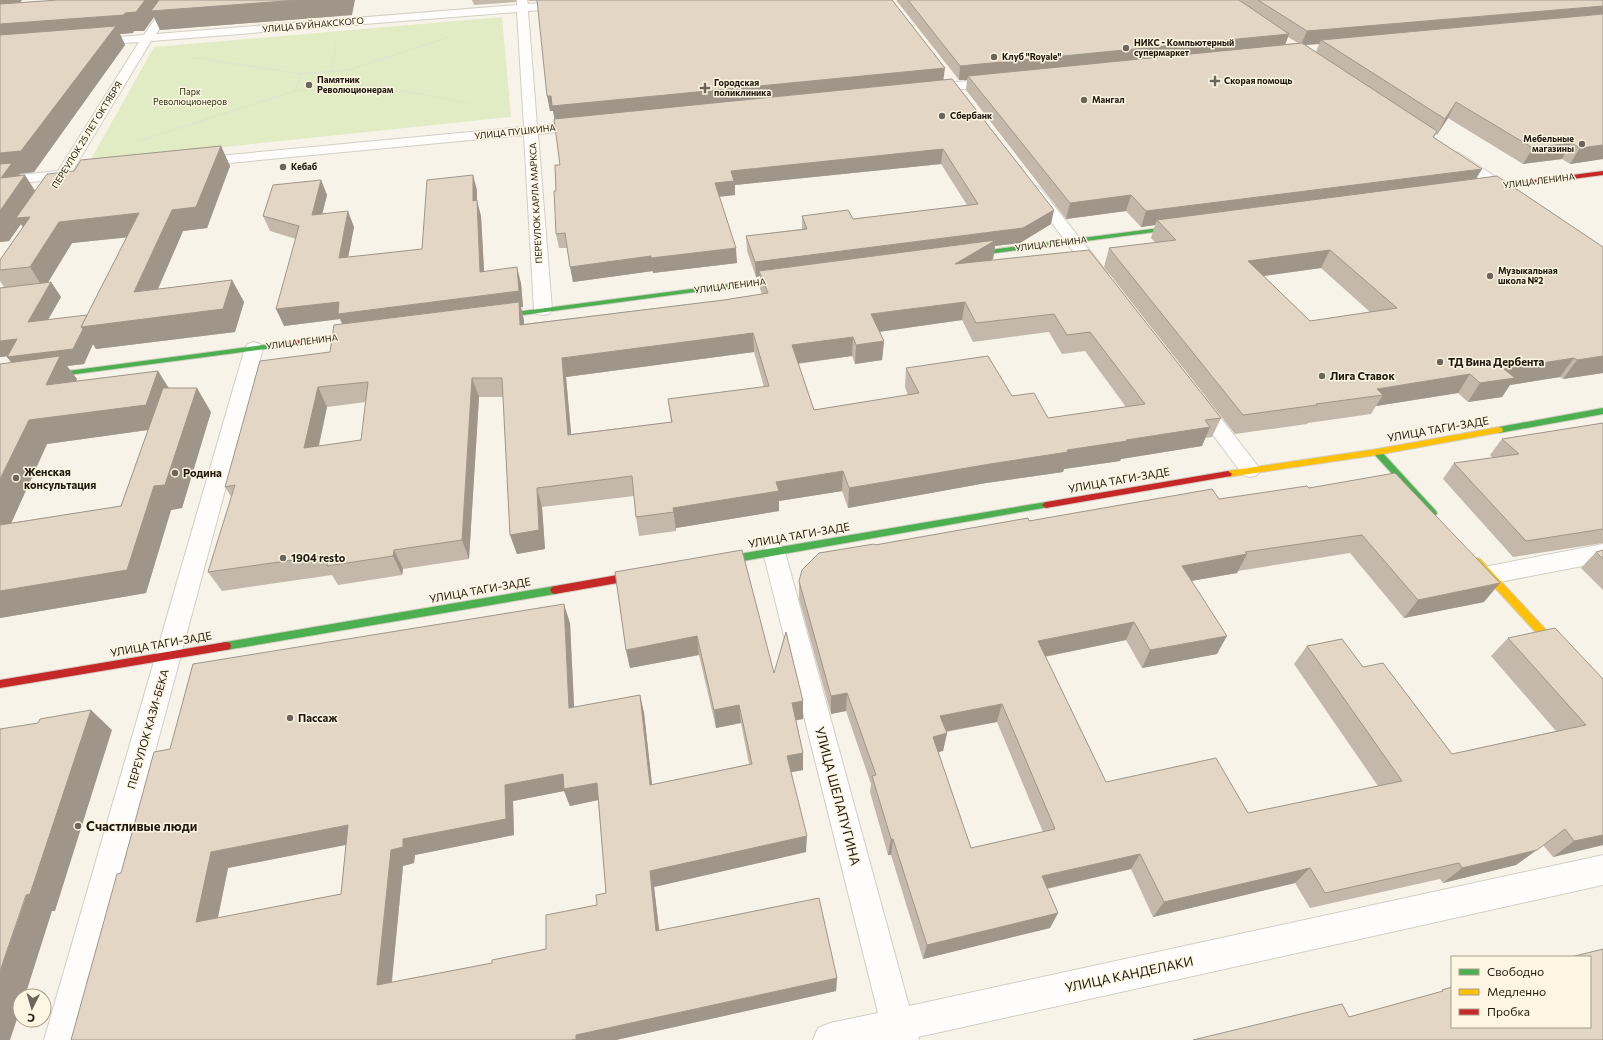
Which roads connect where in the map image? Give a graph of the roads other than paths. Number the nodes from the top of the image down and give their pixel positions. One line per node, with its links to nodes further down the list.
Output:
1 (173, 0): 4 (street, ПЕРЕУЛОК 25 ЛЕТ ОКТЯБРЯ)
2 (626, 0): 3 (street, УЛИЦА БУЙНАКСКОГО)
3 (523, 4): 4 (street, УЛИЦА БУЙНАКСКОГО); 9 (street, ПЕРЕУЛОК КАРЛА МАРКСА)
4 (147, 38): 5 (street, УЛИЦА БУЙНАКСКОГО); 14 (street, ПЕРЕУЛОК 25 ЛЕТ ОКТЯБРЯ)
5 (85, 43)
6 (1010, 81): 7 (street)
7 (916, 91)
8 (595, 124): 9 (street, УЛИЦА ПУШКИНА)
9 (532, 130): 11 (street, УЛИЦА ПУШКИНА); 26 (street, ПЕРЕУЛОК КАРЛА МАРКСА)
10 (1441, 147): 17 (street)
11 (182, 164)
12 (87, 173): 14 (street)
13 (1603, 173): 17 (street, УЛИЦА ЛЕНИНА)
14 (63, 175): 16 (street); 19 (street, ПЕРЕУЛОК 25 ЛЕТ ОКТЯБРЯ)
15 (1026, 179): 22 (street)
16 (0, 181)
17 (1500, 186): 18 (street, УЛИЦА ЛЕНИНА); 20 (street)
18 (1468, 190)
19 (51, 194)
20 (1526, 203)
21 (1192, 226): 22 (street, УЛИЦА ЛЕНИНА)
22 (1074, 241): 23 (street, УЛИЦА ЛЕНИНА); 25 (street)
23 (955, 257)
24 (796, 277): 26 (street, УЛИЦА ЛЕНИНА)
25 (1107, 284)
26 (543, 310): 27 (street, УЛИЦА ЛЕНИНА)
27 (480, 318)
28 (371, 333): 29 (street, УЛИЦА ЛЕНИНА)
29 (254, 348): 30 (street, УЛИЦА ЛЕНИНА); 42 (street, ПЕРЕУЛОК КАЗИ-БЕКА)
30 (0, 382)
31 (1188, 390): 34 (street)
32 (1603, 411): 33 (street, УЛИЦА ТАГИ-ЗАДЕ)
33 (1377, 452): 34 (street, УЛИЦА ТАГИ-ЗАДЕ); 35 (street)
34 (1250, 470): 36 (street, УЛИЦА ТАГИ-ЗАДЕ)
35 (1441, 523)
36 (774, 552): 39 (street, УЛИЦА ТАГИ-ЗАДЕ); 46 (street, УЛИЦА ШЕЛАПУГИНА)
37 (1603, 553): 41 (street)
38 (1473, 558): 41 (street)
39 (703, 564)
40 (656, 572): 42 (street, УЛИЦА ТАГИ-ЗАДЕ)
41 (1489, 575): 44 (street)
42 (168, 655): 43 (street, УЛИЦА ТАГИ-ЗАДЕ); 47 (street, ПЕРЕУЛОК КАЗИ-БЕКА)
43 (0, 684)
44 (1603, 698)
45 (1603, 870): 46 (street, УЛИЦА КАНДЕЛАКИ)
46 (900, 1032): 48 (street, УЛИЦА КАНДЕЛАКИ)
47 (61, 1040)
48 (830, 1040)

